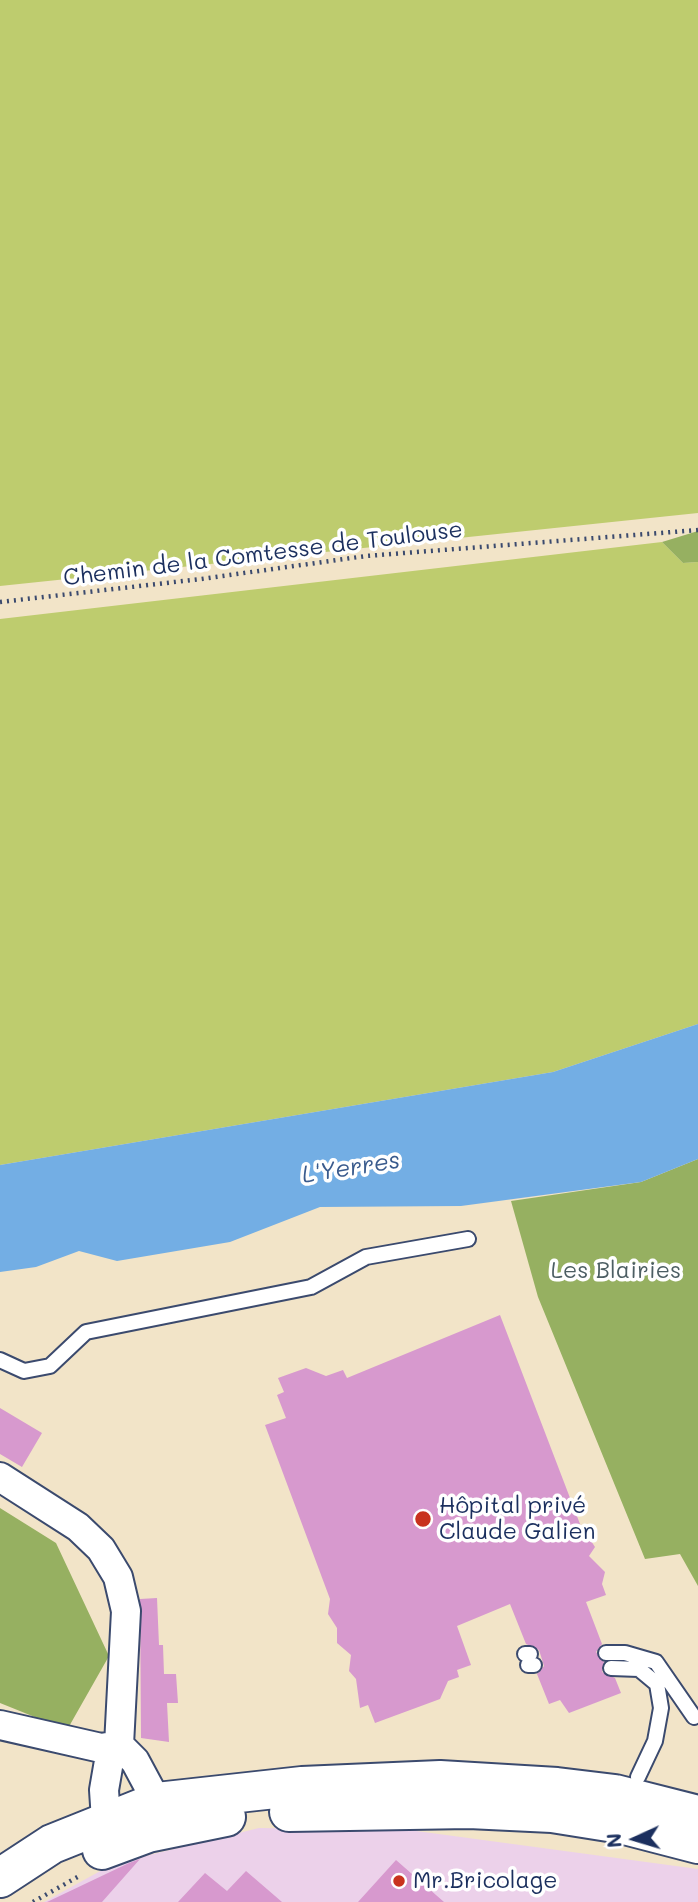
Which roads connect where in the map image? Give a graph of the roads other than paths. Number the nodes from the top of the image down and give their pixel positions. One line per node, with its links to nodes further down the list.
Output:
1 (468, 1239): 2 (lane)
2 (0, 1360)
3 (0, 1478): 8 (street)
4 (606, 1653): 6 (lane)
5 (611, 1668): 9 (lane)
6 (694, 1717)
7 (0, 1725): 8 (street)
8 (120, 1745): 10 (street); 12 (street)
9 (638, 1777)
10 (157, 1802): 11 (main road); 12 (main road)
11 (698, 1815)
12 (106, 1820): 14 (main road)
13 (698, 1844): 15 (main road)
14 (0, 1878)
15 (9, 1902)

